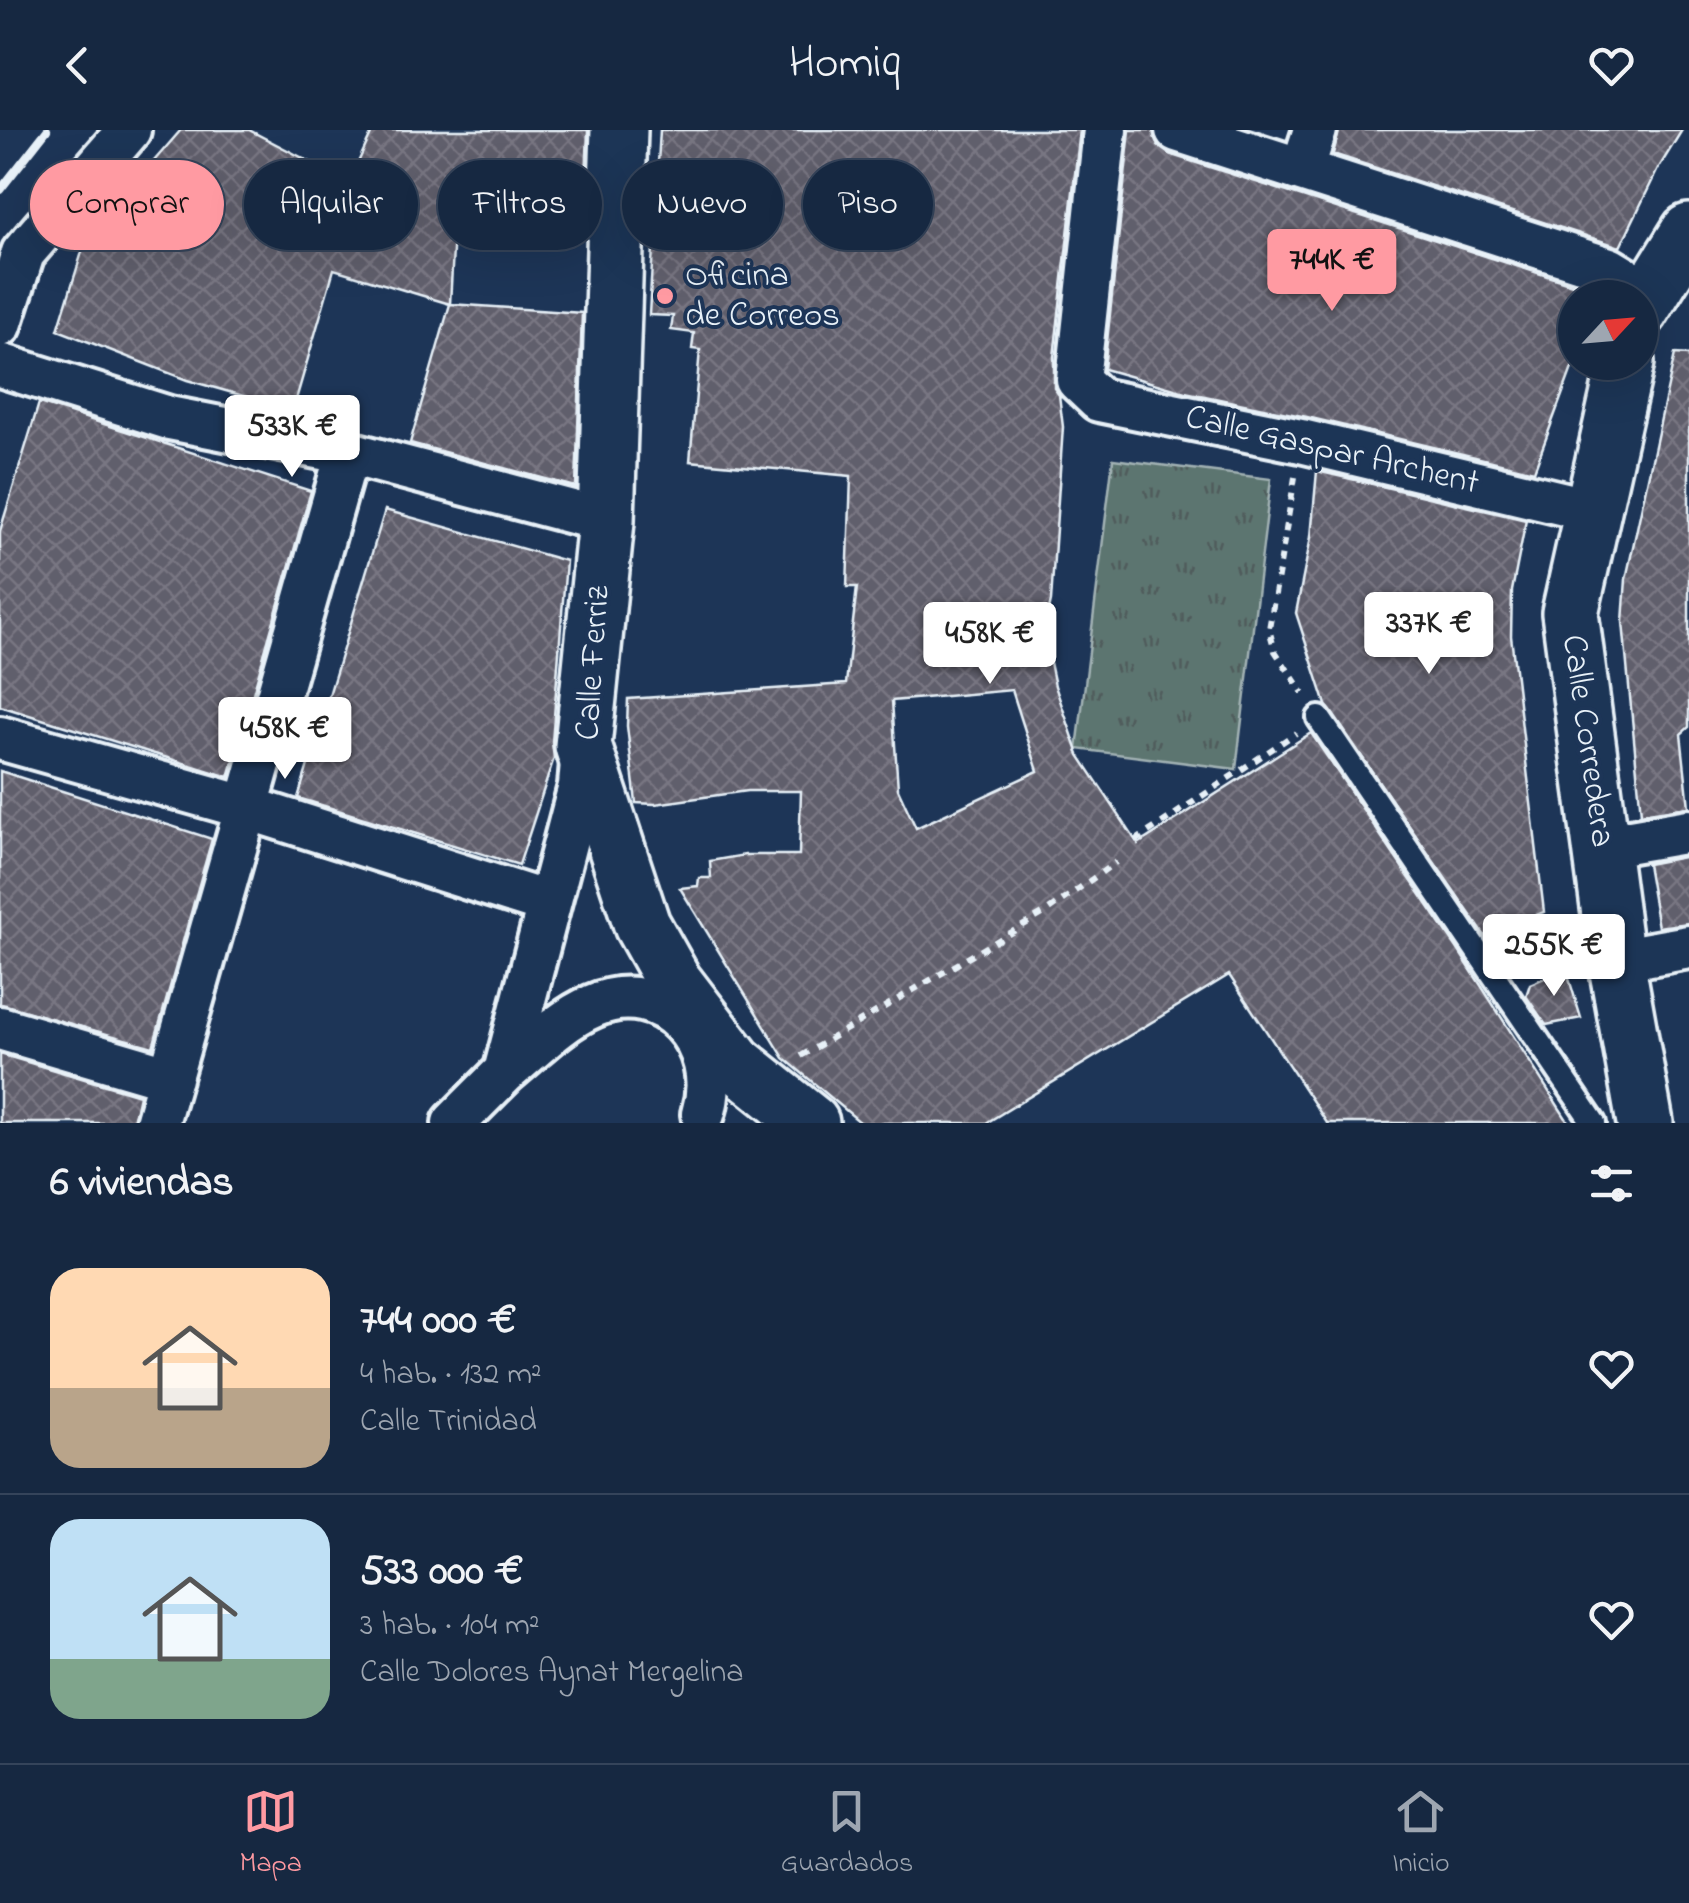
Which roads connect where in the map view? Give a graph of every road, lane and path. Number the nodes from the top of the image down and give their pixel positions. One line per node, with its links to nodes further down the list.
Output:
1 (128, 130): 10 (street)
2 (619, 130): 16 (street, Calle Ferriz)
3 (1104, 130): 13 (street, Calle Gaspar Archent)
4 (1177, 130): 6 (street)
5 (1314, 130): 6 (street)
6 (1302, 170): 8 (street)
7 (1686, 243): 9 (street)
8 (1622, 280)
9 (1658, 283)
10 (0, 325)
11 (0, 365): 14 (street)
12 (1622, 380): 15 (street, Calle Corredera)
13 (1301, 442): 15 (street, Calle Gaspar Archent); 17 (path)
14 (347, 454): 16 (street); 20 (street)
15 (1594, 510): 23 (street, Calle Corredera)
16 (606, 521): 19 (street, Calle Ferriz)
17 (1319, 718): 22 (path); 35 (lane)
18 (0, 738): 20 (street)
19 (583, 746): 25 (street); 30 (street, Calle Ferriz)
20 (248, 808): 25 (street); 29 (street)
21 (1689, 831): 23 (street)
22 (1135, 840)
23 (1602, 846): 27 (street, Calle Corredera)
24 (1116, 862): 30 (path)
25 (547, 904): 31 (street)
26 (1689, 946): 27 (street)
27 (1616, 960): 36 (street, Calle Corredera)
28 (0, 1028): 29 (street)
29 (170, 1078): 33 (street)
30 (755, 1079): 32 (street); 34 (street, Calle Ferriz)
31 (480, 1097): 32 (street)
32 (698, 1118)
33 (157, 1123)
34 (811, 1123)
35 (1594, 1123)
36 (1646, 1123)

